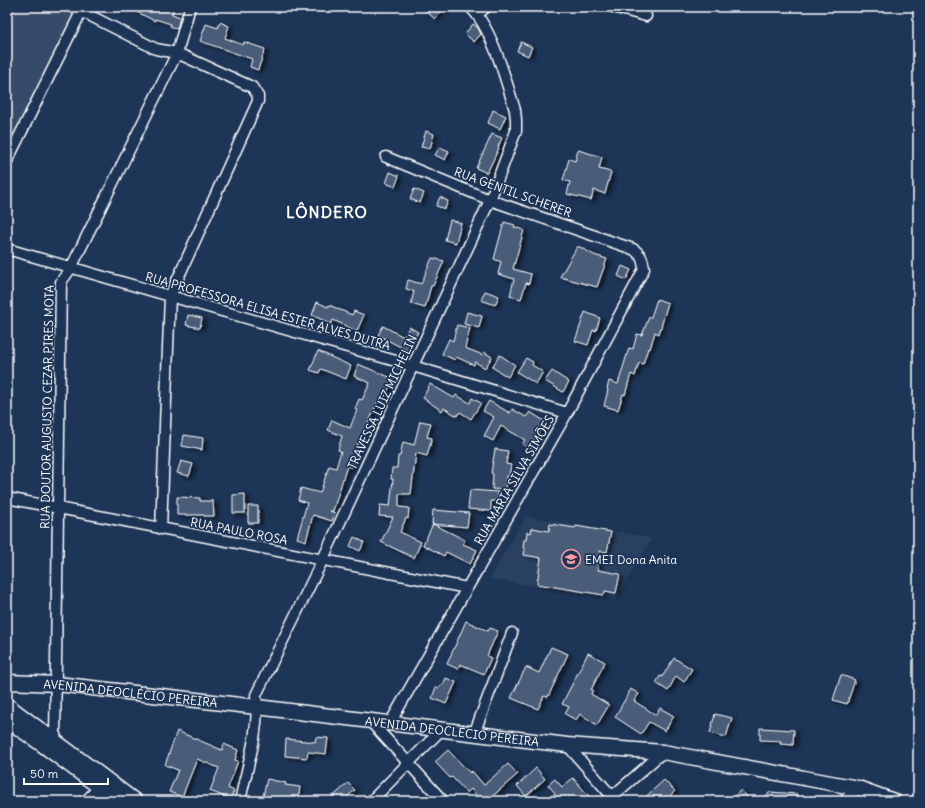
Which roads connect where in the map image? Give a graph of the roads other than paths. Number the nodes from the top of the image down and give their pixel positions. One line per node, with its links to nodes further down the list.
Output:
1 (190, 7): 7 (street, RUA DOUTOR AUGUSTO CEZAR PIRES MOTA)
2 (470, 7): 5 (street)
3 (613, 7): 6 (street)
4 (77, 9): 7 (street); 9 (street)
5 (482, 11): 10 (street, TRAVESSA LUIZ MICHELIN)
6 (646, 16)
7 (177, 54): 13 (street, RUA DOUTOR AUGUSTO CEZAR PIRES MOTA); 14 (street)
8 (386, 157): 10 (street, RUA GENTIL SCHERER)
9 (7, 161)
10 (490, 200): 12 (street, RUA GENTIL SCHERER); 15 (street, TRAVESSA LUIZ MICHELIN)
11 (7, 249): 13 (street, RUA PROFESSORA ELISA ESTER ALVES DUTRA)
12 (633, 249): 16 (street, RUA MARIA SILVA SIMÕES)
13 (72, 268): 14 (street, RUA PROFESSORA ELISA ESTER ALVES DUTRA); 18 (street, RUA DOUTOR AUGUSTO CEZAR PIRES MOTA)
14 (170, 296): 15 (street, RUA PROFESSORA ELISA ESTER ALVES DUTRA); 19 (street)
15 (413, 366): 16 (street, RUA PROFESSORA ELISA ESTER ALVES DUTRA); 20 (street, TRAVESSA LUIZ MICHELIN)
16 (567, 413): 21 (street, RUA MARIA SILVA SIMÕES)
17 (7, 498): 18 (street, RUA PAULO ROSA)
18 (57, 507): 19 (street, RUA PAULO ROSA); 24 (street, RUA DOUTOR AUGUSTO CEZAR PIRES MOTA)
19 (160, 529): 20 (street, RUA PAULO ROSA)
20 (322, 560): 21 (street, RUA PAULO ROSA); 26 (street, TRAVESSA LUIZ MICHELIN)
21 (467, 588): 29 (street, RUA MARIA SILVA SIMÕES)
22 (512, 633): 31 (street)
23 (7, 682): 24 (street, AVENIDA DEOCLÉCIO PEREIRA)
24 (56, 684): 26 (street, AVENIDA DEOCLÉCIO PEREIRA); 32 (street, RUA DOUTOR AUGUSTO CEZAR PIRES MOTA)
25 (7, 705): 32 (street)
26 (258, 707): 28 (street, AVENIDA DEOCLÉCIO PEREIRA); 42 (street, TRAVESSA LUIZ MICHELIN)
27 (7, 720): 36 (street)
28 (370, 721): 29 (street, AVENIDA DEOCLÉCIO PEREIRA); 35 (street)
29 (390, 723): 30 (street, AVENIDA DEOCLÉCIO PEREIRA)
30 (441, 730): 31 (street, AVENIDA DEOCLÉCIO PEREIRA); 35 (street)
31 (474, 734): 33 (street, AVENIDA DEOCLÉCIO PEREIRA)
32 (55, 740): 36 (street)
33 (567, 745): 34 (street, AVENIDA DEOCLÉCIO PEREIRA); 38 (street)
34 (663, 752): 37 (street, AVENIDA DEOCLÉCIO PEREIRA); 38 (street)
35 (409, 764): 43 (street); 44 (street)
36 (103, 784): 39 (street); 40 (street); 41 (street)
37 (858, 788): 45 (street); 46 (street, AVENIDA DEOCLÉCIO PEREIRA)
38 (611, 799)
39 (86, 801)
40 (118, 801)
41 (135, 801)
42 (240, 801)
43 (371, 801)
44 (443, 801)
45 (844, 801)
46 (894, 801)

